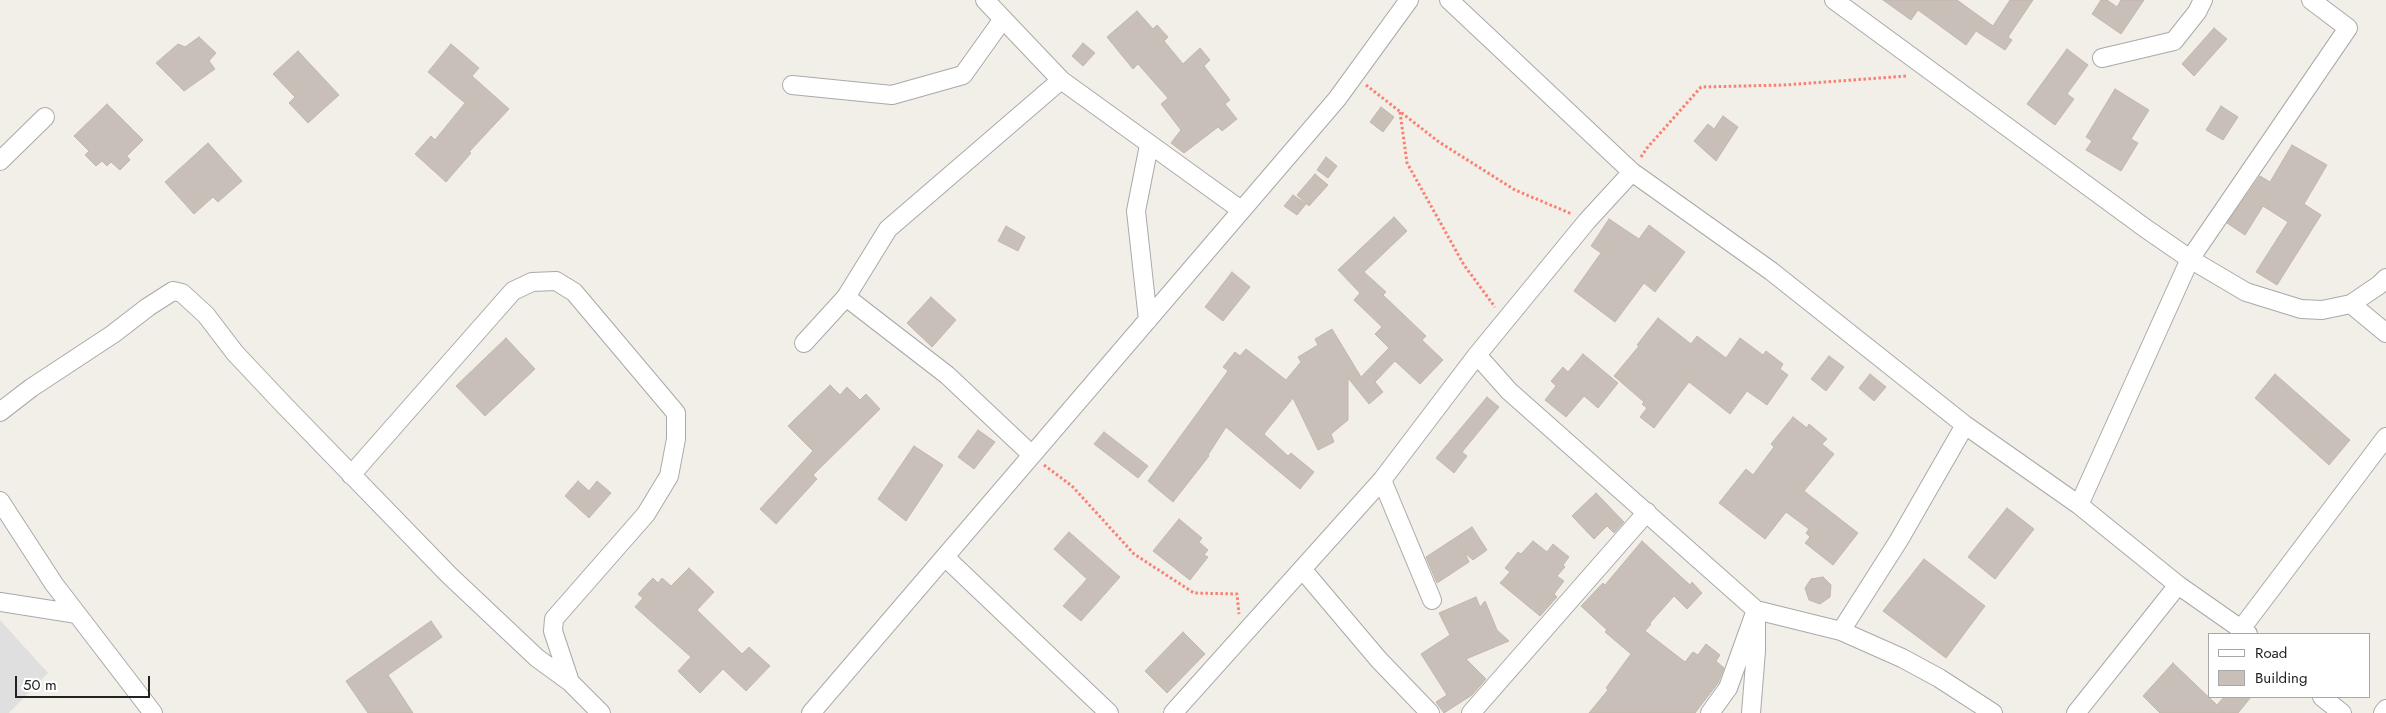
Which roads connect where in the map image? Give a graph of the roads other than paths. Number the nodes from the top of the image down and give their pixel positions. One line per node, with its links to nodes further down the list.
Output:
1 (985, 0): 7 (street)
2 (1409, 0): 15 (street)
3 (1449, 0): 14 (street)
4 (1834, 0): 16 (street)
5 (2203, 0): 8 (street)
6 (2310, 0): 16 (street)
7 (1003, 19): 9 (street); 10 (street)
8 (2102, 58)
9 (1061, 80): 12 (street); 18 (street)
10 (792, 85)
11 (45, 117): 13 (street)
12 (1149, 144): 15 (street); 20 (street)
13 (0, 161)
14 (1632, 172): 23 (street); 25 (street)
15 (1241, 210): 20 (street)
16 (2190, 259): 19 (street); 31 (street)
17 (2386, 278): 19 (street)
18 (846, 297): 22 (street); 27 (street)
19 (2351, 304): 21 (street)
20 (1148, 320): 27 (street)
21 (2386, 333)
22 (804, 343)
23 (1477, 355): 29 (street); 32 (street)
24 (0, 412): 28 (street)
25 (1965, 425): 31 (street); 40 (street)
26 (2386, 437): 41 (street)
27 (1032, 456): 33 (street)
28 (351, 475): 42 (street); 42 (street)
29 (1382, 480): 34 (street); 36 (street)
30 (0, 501): 39 (street)
31 (2079, 505): 35 (street)
32 (1647, 512): 38 (street); 51 (street)
33 (945, 557): 47 (street); 48 (street)
34 (1302, 569): 49 (street); 50 (street)
35 (2178, 585): 41 (street); 55 (street)
36 (1432, 600)
37 (0, 602): 39 (street)
38 (1756, 610): 40 (street); 52 (street); 53 (street)
39 (77, 614): 45 (street)
40 (1841, 630): 54 (street)
41 (2245, 632)
42 (570, 682): 46 (street)
43 (2323, 698): 56 (street)
44 (2386, 709): 57 (street)
45 (153, 713)
46 (601, 713)
47 (812, 713)
48 (1109, 713)
49 (1173, 713)
50 (1430, 713)
51 (1471, 713)
52 (1710, 713)
53 (1751, 713)
54 (1993, 713)
55 (2076, 713)
56 (2342, 713)
57 (2383, 713)

